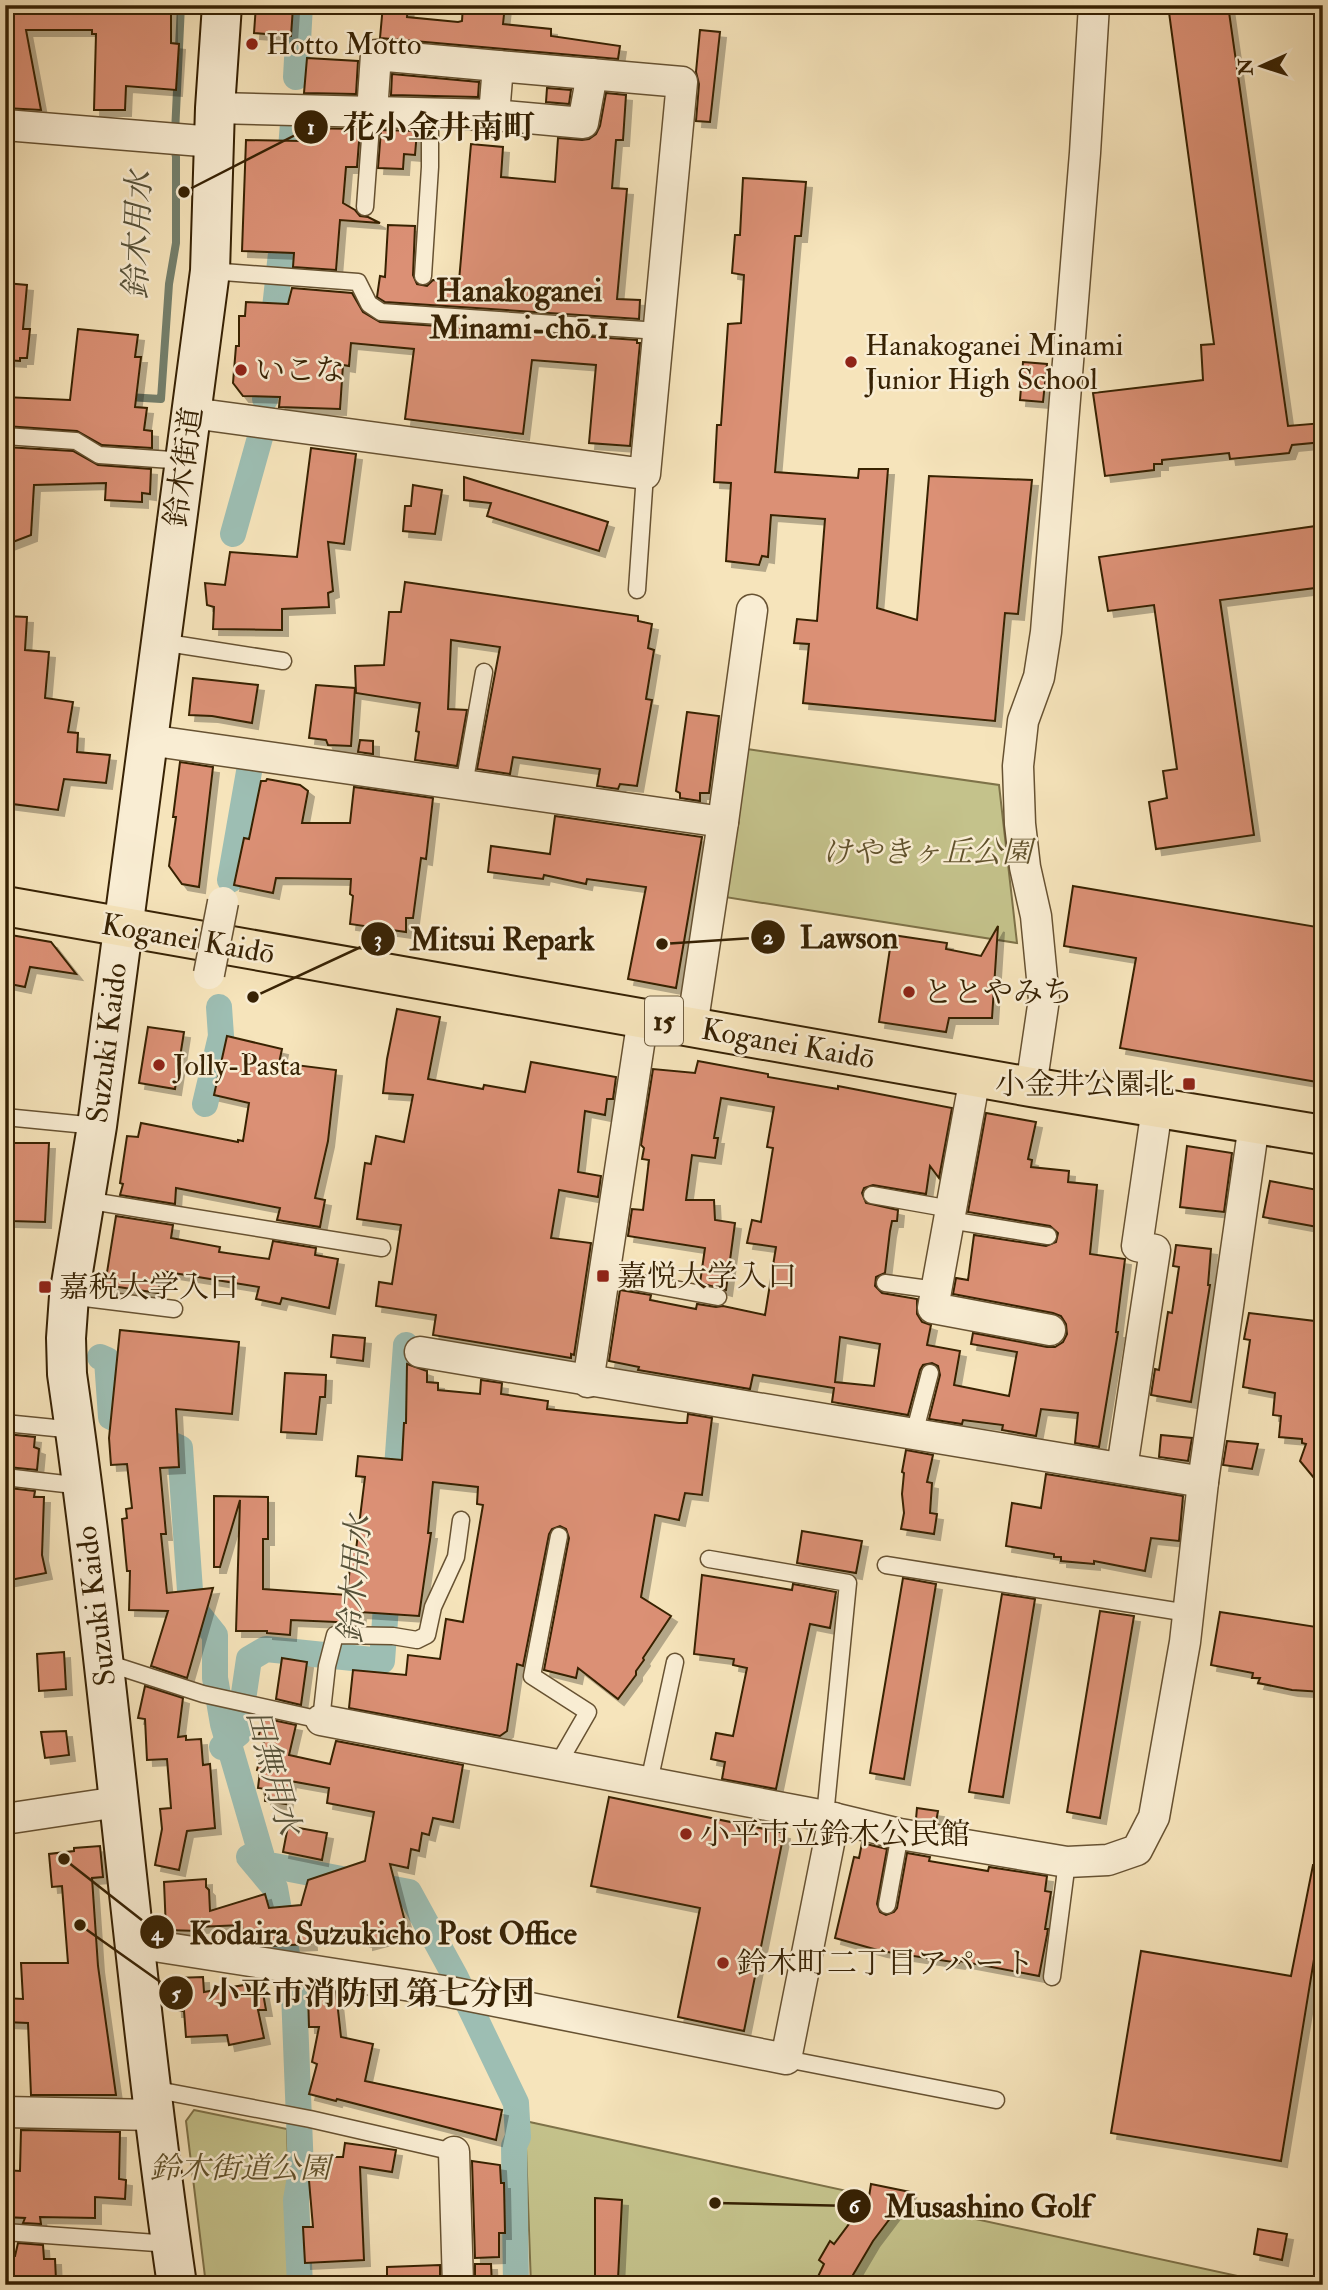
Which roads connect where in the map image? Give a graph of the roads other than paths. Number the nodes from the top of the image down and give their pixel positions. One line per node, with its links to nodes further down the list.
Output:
1 (222, 5): 9 (main road, 鈴木街道)
2 (1094, 5): 33 (street)
3 (498, 66): 4 (street); 5 (street); 7 (street)
4 (592, 75): 7 (street); 13 (street)
5 (372, 112): 6 (street); 9 (street); 10 (lane)
6 (430, 113): 7 (street); 12 (lane)
7 (494, 115)
8 (5, 125): 9 (street)
9 (195, 132): 11 (main road, 鈴木街道)
10 (365, 207)
11 (210, 271): 13 (lane); 14 (main road, 鈴木街道)
12 (423, 276)
13 (659, 331): 17 (street)
14 (192, 413): 16 (main road, 鈴木街道); 17 (street)
15 (5, 436): 16 (lane)
16 (186, 461): 20 (main road, 鈴木街道)
17 (645, 474): 18 (lane)
18 (637, 590)
19 (752, 610): 25 (street)
20 (160, 642): 21 (lane); 23 (main road, 鈴木街道)
21 (283, 662)
22 (484, 671): 24 (lane)
23 (148, 740): 24 (street); 28 (main road, 鈴木街道)
24 (464, 785): 25 (street)
25 (723, 822): 31 (street)
26 (223, 902): 29 (street, bridge)
27 (5, 906): 28 (main road, Koganei Kaidō / 15)
28 (122, 927): 30 (main road, Koganei Kaidō / 15); 37 (main road, Suzuki Kaido)
29 (209, 974)
30 (643, 1017): 31 (main road, Koganei Kaidō / 15); 44 (street)
31 (692, 1027): 32 (main road, Koganei Kaidō / 15)
32 (975, 1077): 33 (main road, Koganei Kaidō / 15); 41 (street)
33 (1031, 1087): 34 (main road, Koganei Kaidō / 15)
34 (1157, 1108): 36 (main road, Koganei Kaidō / 15); 57 (street)
35 (5, 1117): 37 (lane)
36 (1254, 1124): 38 (main road, Koganei Kaidō / 15); 59 (street)
37 (97, 1126): 40 (main road, Suzuki Kaido)
38 (1323, 1135)
39 (872, 1195): 41 (lane)
40 (85, 1200): 43 (lane); 47 (main road, Suzuki Kaido)
41 (950, 1215): 42 (lane); 46 (street)
42 (1048, 1236)
43 (382, 1248)
44 (603, 1276): 48 (lane); 53 (street)
45 (885, 1283): 46 (lane)
46 (936, 1290): 50 (street)
47 (69, 1296): 49 (lane); 55 (main road, Suzuki Kaido)
48 (718, 1297)
49 (174, 1309)
50 (1050, 1330)
51 (420, 1352): 53 (street)
52 (930, 1373): 56 (lane)
53 (588, 1382): 56 (street)
54 (5, 1423): 55 (lane)
55 (75, 1430): 60 (main road, Suzuki Kaido)
56 (914, 1433): 57 (street)
57 (1122, 1468): 59 (street)
58 (5, 1477): 60 (lane)
59 (1203, 1482): 65 (street)
60 (82, 1486): 66 (main road, Suzuki Kaido)
61 (461, 1520): 68 (lane)
62 (559, 1536): 69 (lane)
63 (709, 1559): 72 (lane)
64 (886, 1565): 65 (lane)
65 (1188, 1613): 75 (street)
66 (104, 1662): 68 (lane); 71 (main road, Suzuki Kaido)
67 (675, 1662): 70 (lane)
68 (321, 1720): 69 (street)
69 (558, 1764): 70 (street)
70 (649, 1782): 72 (street)
71 (118, 1802): 73 (street); 77 (main road, Suzuki Kaido)
72 (829, 1817): 74 (street); 79 (street)
73 (5, 1819)
74 (900, 1834): 75 (street); 76 (lane)
75 (1067, 1862): 78 (lane)
76 (887, 1905)
77 (135, 1943): 79 (street); 81 (main road, Suzuki Kaido)
78 (1052, 1977)
79 (786, 2059): 80 (lane)
80 (996, 2100)
81 (153, 2102): 82 (street); 83 (lane); 85 (main road, Suzuki Kaido)
82 (5, 2112)
83 (454, 2152): 87 (street)
84 (5, 2232): 85 (lane)
85 (171, 2244): 86 (main road, Suzuki Kaido)
86 (177, 2285)
87 (458, 2285)

